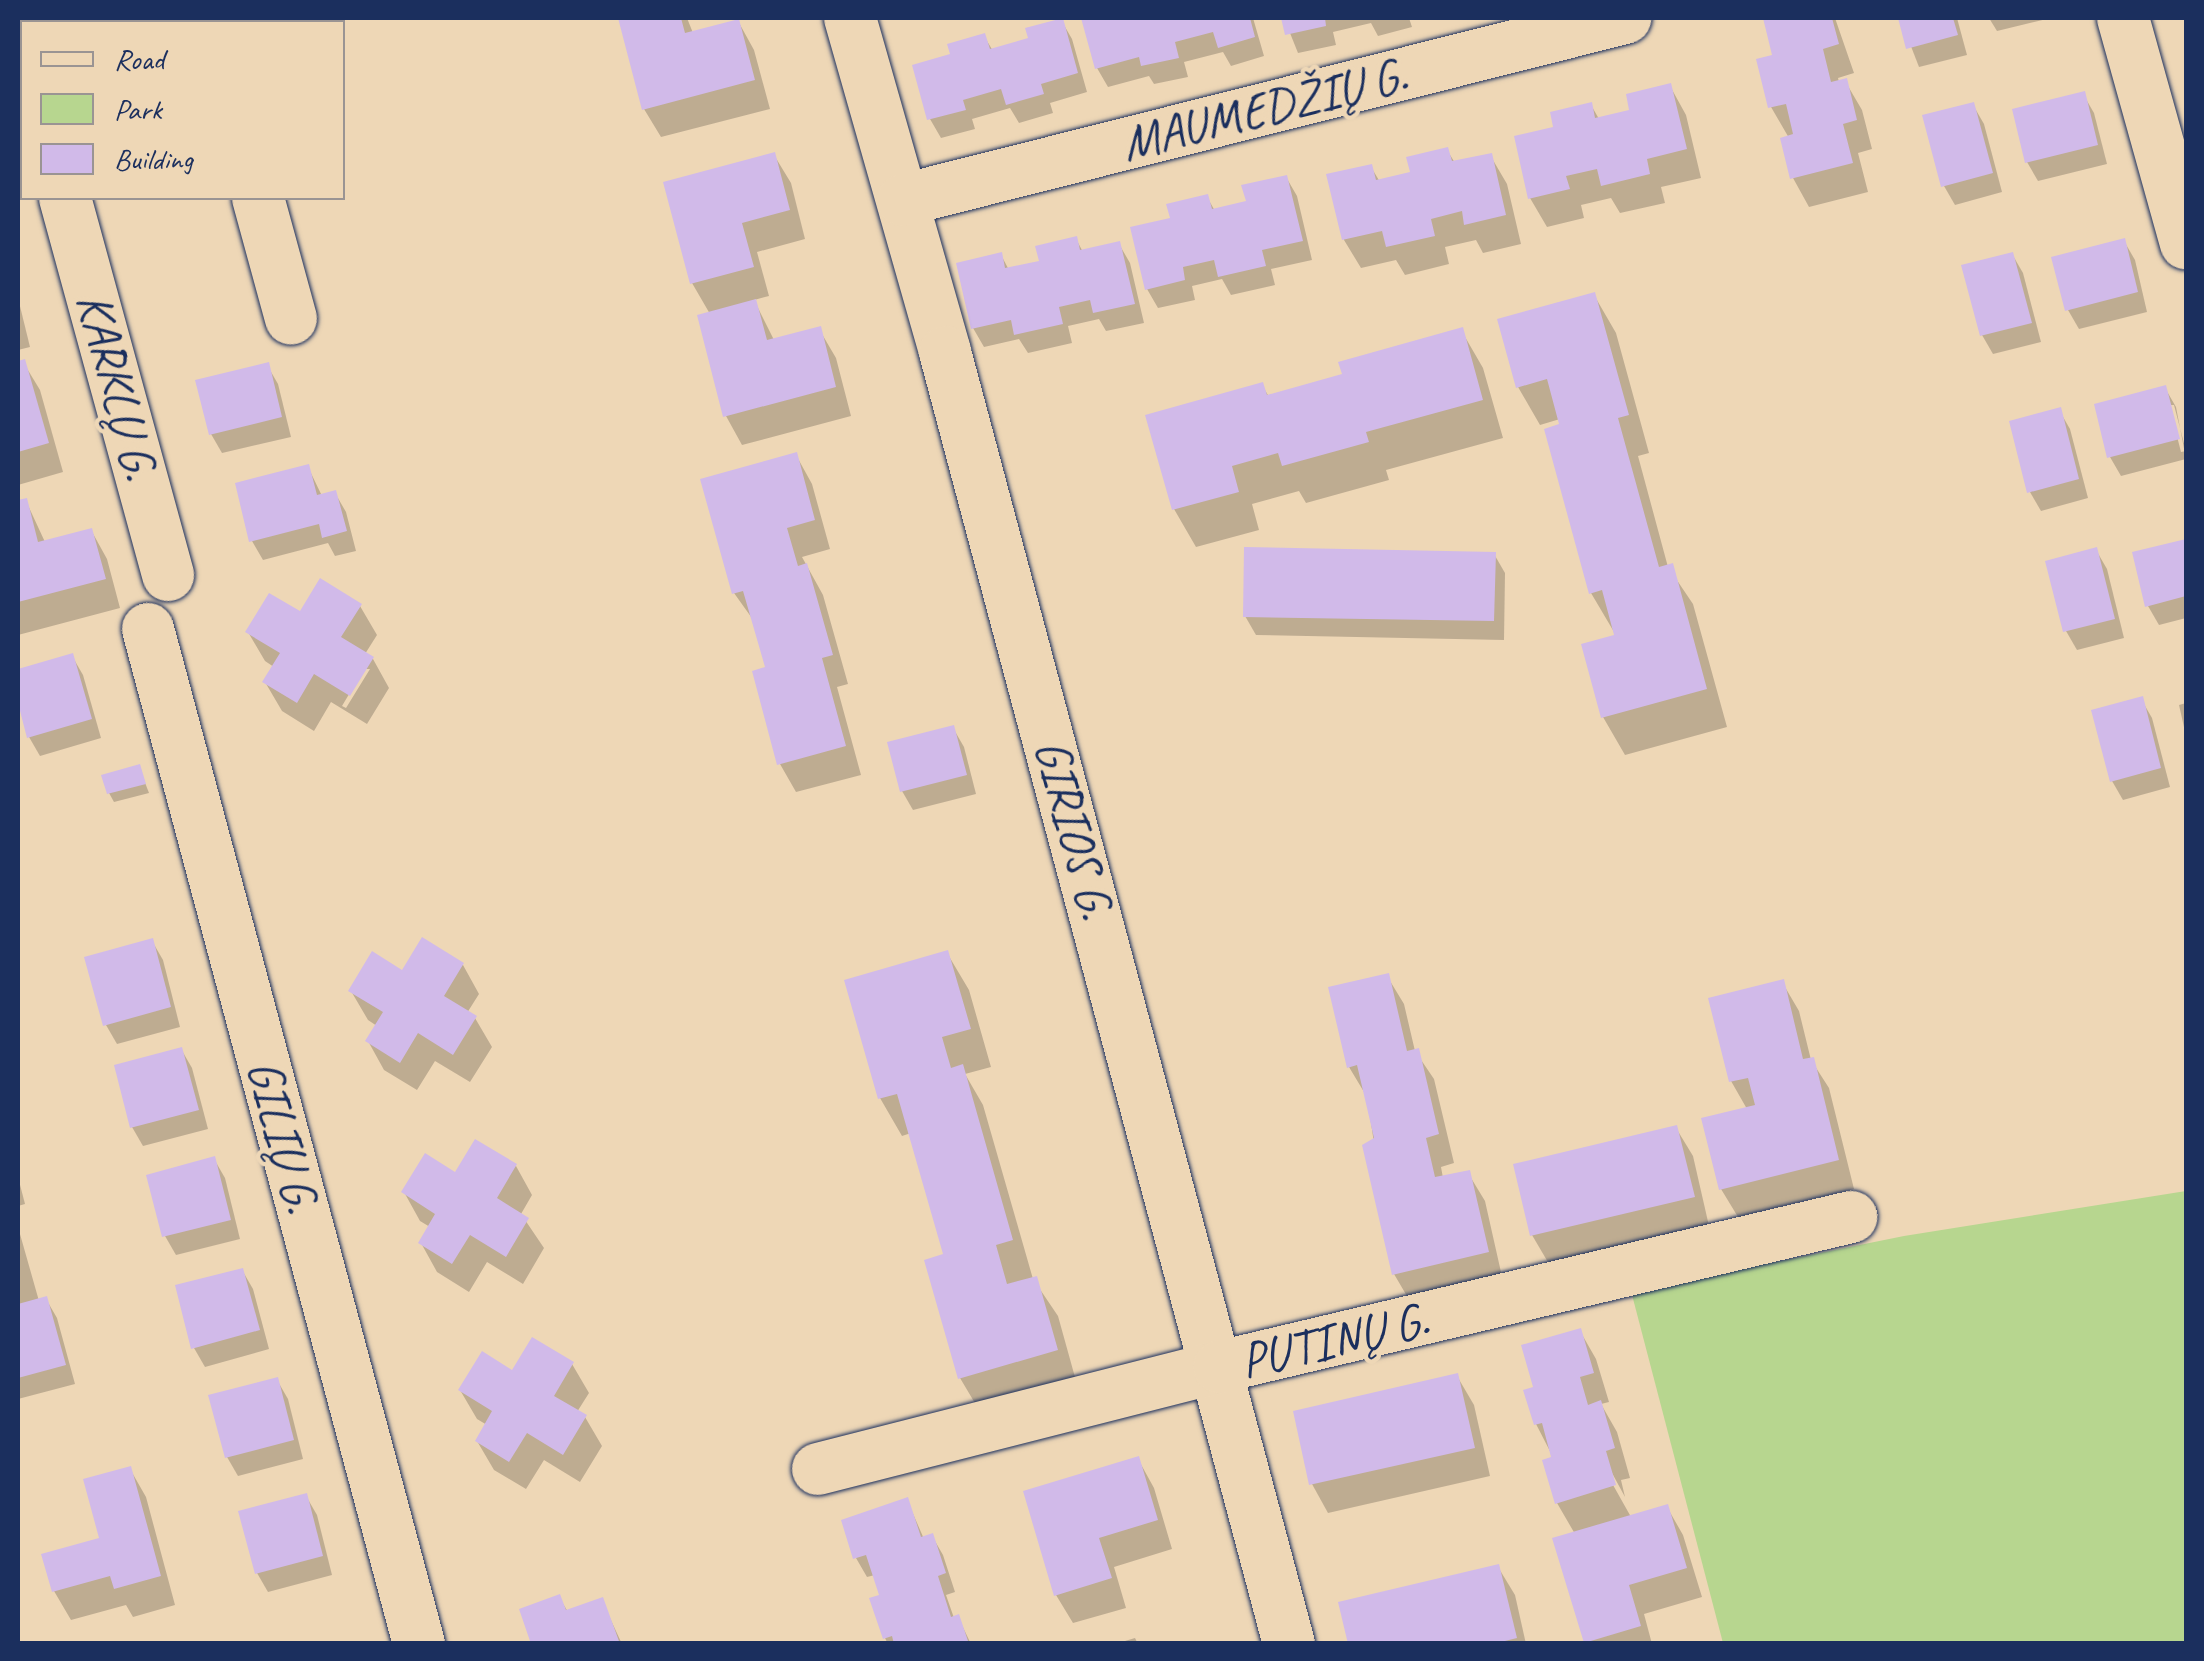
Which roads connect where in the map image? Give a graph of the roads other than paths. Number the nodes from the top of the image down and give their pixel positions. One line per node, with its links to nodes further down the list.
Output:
1 (850, 18): 6 (street, GIRIOS G.)
2 (1625, 18): 6 (street, MAUMEDŽIŲ G.)
3 (2123, 18): 7 (street)
4 (66, 200): 9 (street, KARKLŲ G.)
5 (259, 200): 8 (street)
6 (902, 200): 12 (street, GIRIOS G.)
7 (2186, 243)
8 (291, 319)
9 (168, 575)
10 (148, 629): 14 (street, GILIŲ G.)
11 (1851, 1217): 12 (street, PUTINŲ G.)
12 (1218, 1368): 13 (street, PUTINŲ G.); 15 (street, GIRIOS G.)
13 (818, 1469)
14 (419, 1644)
15 (1289, 1644)

